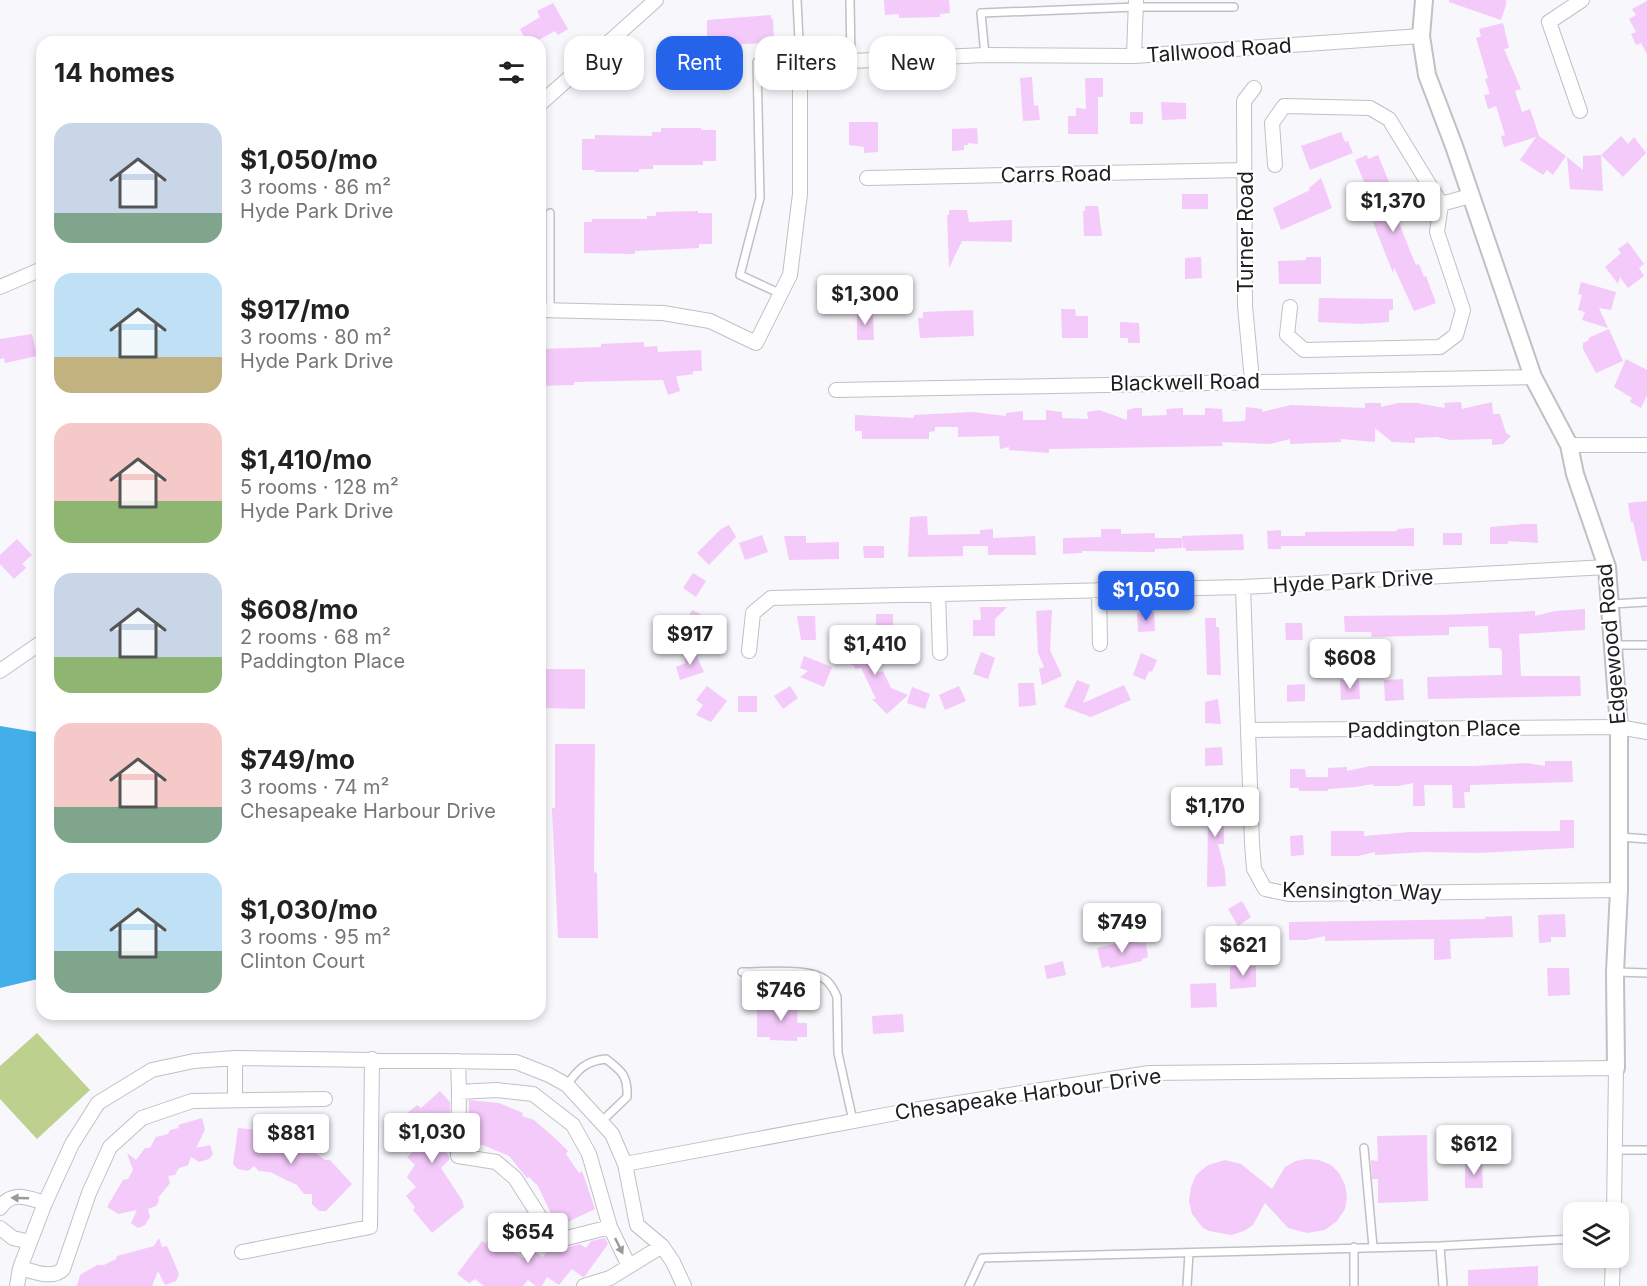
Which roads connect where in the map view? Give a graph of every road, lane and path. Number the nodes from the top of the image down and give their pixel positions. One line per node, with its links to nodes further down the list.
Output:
1 (656, 0): 17 (street)
2 (797, 0): 8 (lane)
3 (850, 0): 9 (lane)
4 (1424, 0): 10 (street, Edgewood Road)
5 (1582, 0): 18 (street)
6 (1136, 4): 7 (lane); 11 (lane); 12 (street)
7 (1234, 7)
8 (799, 36)
9 (851, 36)
10 (1421, 36): 12 (street, Tallwood Road); 22 (street, Edgewood Road)
11 (984, 55): 12 (street, Tallwood Road); 13 (street, Tallwood Road)
12 (1134, 56)
13 (857, 61)
14 (1254, 88): 20 (street, Turner Road)
15 (758, 90): 28 (lane)
16 (800, 90): 28 (street)
17 (546, 99)
18 (1580, 111)
19 (1275, 165): 23 (street)
20 (1244, 170): 21 (street, Carrs Road); 32 (street, Turner Road)
21 (867, 178)
22 (1470, 196): 23 (street); 31 (street, Edgewood Road)
23 (1441, 204): 29 (street)
24 (550, 213): 27 (lane)
25 (36, 272): 26 (street)
26 (0, 287)
27 (546, 291)
28 (781, 294): 30 (street)
29 (1290, 307)
30 (546, 310)
31 (1533, 377): 32 (street, Blackwell Road); 34 (street, Edgewood Road)
32 (1252, 380): 33 (street, Blackwell Road)
33 (836, 390)
34 (1569, 445): 35 (street); 36 (street, Edgewood Road)
35 (1647, 445)
36 (1607, 567): 37 (street, Hyde Park Drive); 41 (street, Edgewood Road)
37 (1244, 587): 38 (street, Hyde Park Drive); 50 (street, Kensington Way)
38 (1099, 590): 39 (street, Hyde Park Drive); 42 (street)
39 (938, 594): 46 (street, Hyde Park Drive); 47 (street)
40 (1647, 602): 41 (lane)
41 (1610, 604): 43 (street, Edgewood Road)
42 (1100, 644)
43 (1613, 645): 44 (lane); 49 (street, Edgewood Road)
44 (1647, 645)
45 (36, 646): 48 (street)
46 (749, 651)
47 (940, 653)
48 (0, 671)
49 (1618, 727): 50 (street, Paddington Place); 51 (street, Paddington Place); 52 (street, Edgewood Road)
50 (1250, 730): 54 (street, Kensington Way)
51 (1647, 732)
52 (1619, 837): 53 (lane); 54 (street, Edgewood Road)
53 (1647, 839)
54 (1619, 890): 56 (street, Edgewood Road)
55 (742, 972): 66 (lane)
56 (1615, 972): 57 (lane); 61 (street, Edgewood Road)
57 (1647, 973)
58 (235, 1058): 59 (street); 65 (street); 73 (street)
59 (372, 1059): 60 (street); 83 (street)
60 (458, 1061): 62 (street); 63 (street)
61 (1616, 1068): 66 (street, Chesapeake Harbour Drive); 69 (street, Edgewood Road)
62 (567, 1085): 67 (street); 67 (lane)
63 (459, 1092): 75 (street); 75 (street)
64 (325, 1099): 65 (street)
65 (236, 1100): 86 (street)
66 (853, 1120): 71 (street, Chesapeake Harbour Drive)
67 (601, 1122): 71 (street)
68 (1364, 1148): 82 (lane)
69 (1616, 1150): 70 (lane); 72 (street, Edgewood Road)
70 (1647, 1150)
71 (625, 1164): 79 (street)
72 (1614, 1202)
73 (45, 1203): 74 (street, one-way to 74); 78 (street)
74 (0, 1208)
75 (610, 1227): 85 (street, one-way to 85)
76 (0, 1228): 78 (street)
77 (1563, 1240): 80 (lane)
78 (30, 1242): 86 (street)
79 (662, 1246): 85 (street); 90 (street)
80 (1440, 1246): 82 (lane); 94 (lane)
81 (1353, 1247): 82 (lane); 84 (lane); 93 (lane)
82 (1373, 1247)
83 (242, 1252)
84 (1189, 1253): 91 (lane); 92 (lane)
85 (629, 1266): 89 (street)
86 (20, 1268): 88 (street)
87 (1613, 1268): 95 (street)
88 (17, 1286)
89 (584, 1286)
90 (684, 1286)
91 (969, 1286)
92 (1187, 1286)
93 (1354, 1286)
94 (1443, 1286)
95 (1612, 1286)

